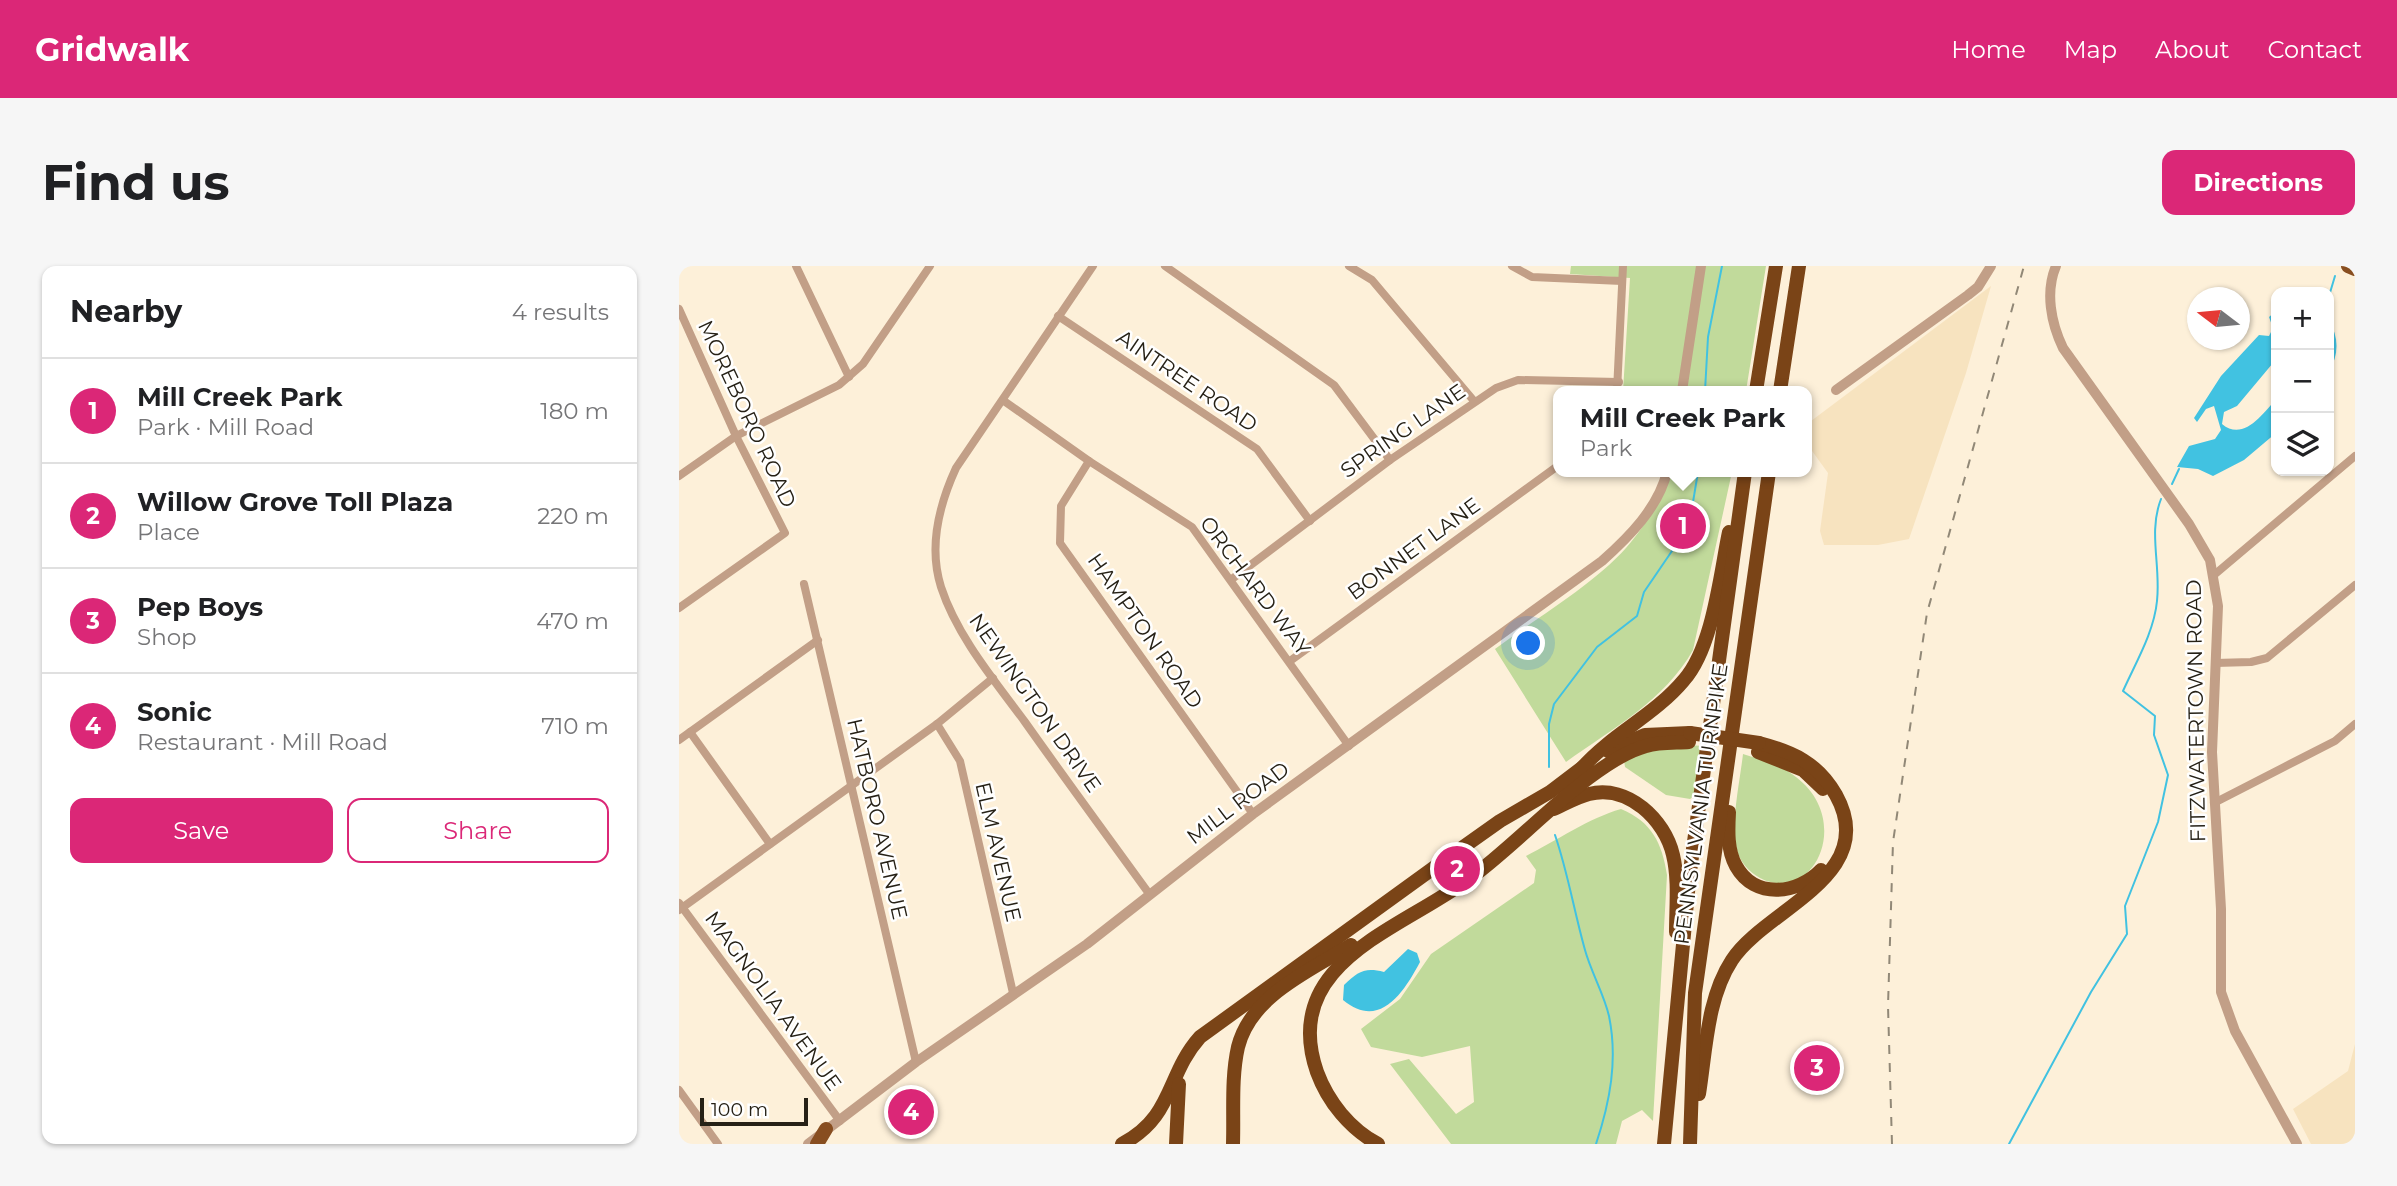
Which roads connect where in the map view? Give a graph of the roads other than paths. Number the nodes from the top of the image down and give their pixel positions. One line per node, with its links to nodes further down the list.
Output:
1 (796, 266): 19 (street)
2 (930, 266): 19 (street)
3 (1093, 266): 17 (street, NEWINGTON DRIVE)
4 (1165, 266): 30 (street)
5 (1349, 266): 27 (street)
6 (1511, 266): 15 (street)
7 (1623, 266): 15 (street)
8 (1701, 266): 22 (street)
9 (1776, 266): 23 (highway)
10 (1799, 266): 24 (highway)
11 (1991, 266): 25 (street)
12 (2056, 266): 39 (street, FITZWATERTOWN ROAD)
13 (2348, 266): 14 (highway)
14 (2355, 270)
15 (1622, 281): 21 (street)
16 (679, 309): 18 (street, MOREBORO ROAD)
17 (1058, 316): 26 (street, NEWINGTON DRIVE); 38 (street, AINTREE ROAD)
18 (682, 323): 28 (street, MOREBORO ROAD)
19 (849, 377): 28 (street)
20 (1604, 386): 27 (street, SPRING LANE)
21 (1618, 386)
22 (1683, 386)
23 (1758, 386)
24 (1781, 386)
25 (1836, 390)
26 (1004, 401): 31 (street, ORCHARD WAY); 47 (street, NEWINGTON DRIVE)
27 (1474, 401): 30 (street, SPRING LANE)
28 (736, 436): 33 (street); 43 (street, MOREBORO ROAD)
29 (2355, 456): 39 (street)
30 (1390, 460): 38 (street, SPRING LANE)
31 (1089, 461): 40 (street, ORCHARD WAY); 60 (street, HAMPTON ROAD)
32 (1553, 469): 45 (street, BONNET LANE)
33 (679, 476)
34 (1665, 477): 54 (street, MILL ROAD)
35 (1742, 477): 56 (highway)
36 (1742, 477): 67 (highway, PENNSYLVANIA TURNPIKE)
37 (1768, 477): 49 (highway, PENNSYLVANIA TURNPIKE)
38 (1310, 521): 40 (street, SPRING LANE)
39 (2214, 575): 46 (street, FITZWATERTOWN ROAD)
40 (1232, 579): 45 (street, ORCHARD WAY)
41 (804, 584): 44 (street, HATBORO AVENUE)
42 (2355, 584): 46 (street)
43 (679, 608)
44 (818, 640): 51 (street); 57 (street, HATBORO AVENUE)
45 (1290, 661): 54 (street, ORCHARD WAY)
46 (2215, 663): 58 (street, FITZWATERTOWN ROAD)
47 (993, 678): 48 (street); 62 (street, NEWINGTON DRIVE)
48 (937, 724): 57 (street); 66 (street, ELM AVENUE)
49 (1734, 724): 55 (highway); 82 (highway, PENNSYLVANIA TURNPIKE)
50 (2355, 724): 58 (street)
51 (690, 732): 53 (street); 61 (street)
52 (1689, 738): 55 (highway, bridge); 56 (highway); 59 (highway)
53 (679, 740)
54 (1349, 746): 60 (street, MILL ROAD)
55 (1759, 748): 82 (highway)
56 (1582, 768): 65 (highway)
57 (851, 784): 61 (street); 69 (street, HATBORO AVENUE)
58 (2214, 803): 83 (street, FITZWATERTOWN ROAD)
59 (1554, 809): 64 (highway); 67 (highway)
60 (1253, 814): 62 (street, MILL ROAD)
61 (770, 844): 63 (street)
62 (1150, 895): 66 (street, MILL ROAD)
63 (680, 907): 71 (street, MAGNOLIA AVENUE)
64 (1373, 938): 79 (highway); 80 (highway)
65 (1268, 987): 68 (highway); 78 (highway)
66 (1013, 993): 69 (street, MILL ROAD)
67 (1675, 1022): 81 (highway, PENNSYLVANIA TURNPIKE)
68 (1187, 1052): 76 (highway); 77 (highway)
69 (916, 1062): 71 (street, MILL ROAD)
70 (679, 1090): 73 (street)
71 (840, 1121): 72 (street, MILL ROAD)
72 (826, 1129): 74 (street, MILL ROAD); 75 (highway)
73 (718, 1144)
74 (808, 1144)
75 (817, 1144)
76 (1122, 1144)
77 (1176, 1144)
78 (1227, 1144)
79 (1233, 1144)
80 (1378, 1144)
81 (1664, 1144)
82 (1690, 1144)
83 (2297, 1144)

